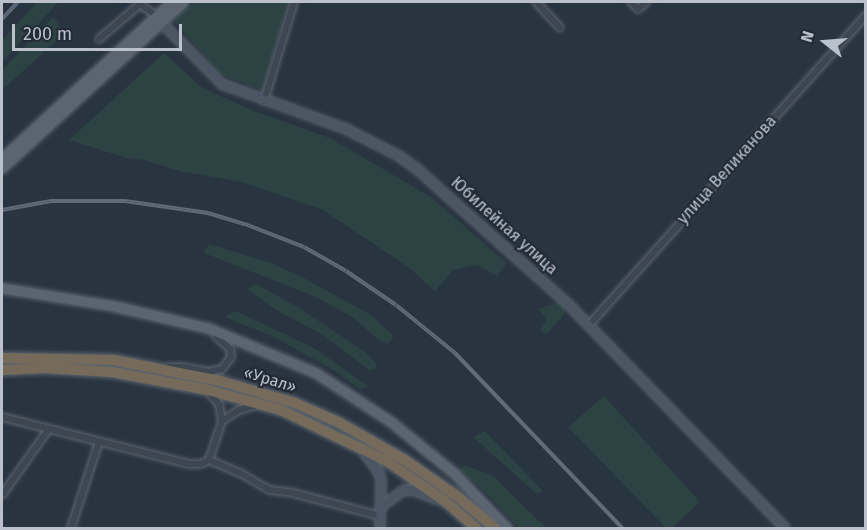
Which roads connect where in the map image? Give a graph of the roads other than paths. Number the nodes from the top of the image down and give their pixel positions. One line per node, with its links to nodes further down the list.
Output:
1 (171, 2): 8 (main road)
2 (183, 2): 8 (main road)
3 (294, 2): 11 (street)
4 (631, 2): 5 (street)
5 (646, 2)
6 (540, 3): 9 (street)
7 (866, 15): 15 (street, улица Великанова)
8 (158, 18): 10 (street); 11 (street, Юбилейная улица); 12 (main road); 13 (main road)
9 (560, 28)
10 (99, 39)
11 (264, 101): 15 (street, Юбилейная улица)
12 (2, 158)
13 (2, 168)
14 (2, 288): 16 (main road)
15 (589, 325): 36 (street, Юбилейная улица)
16 (197, 326): 18 (street); 35 (main road)
17 (2, 358): 18 (highway, «Урал»)
18 (162, 368): 34 (highway, «Урал»)
19 (2, 370): 20 (highway, «Урал»)
20 (208, 390): 21 (highway, «Урал»); 23 (street)
21 (258, 405): 23 (street); 26 (highway, «Урал»)
22 (2, 417): 24 (street)
23 (222, 421): 27 (street)
24 (48, 430): 25 (street); 28 (street)
25 (99, 442): 27 (street); 31 (street)
26 (361, 448): 29 (highway, «Урал»); 30 (street)
27 (209, 460): 30 (street)
28 (2, 495)
29 (446, 502): 30 (street); 33 (highway, «Урал»)
30 (381, 511): 32 (street)
31 (71, 528)
32 (380, 528)
33 (476, 528)
34 (495, 528)
35 (507, 528)
36 (785, 528)

